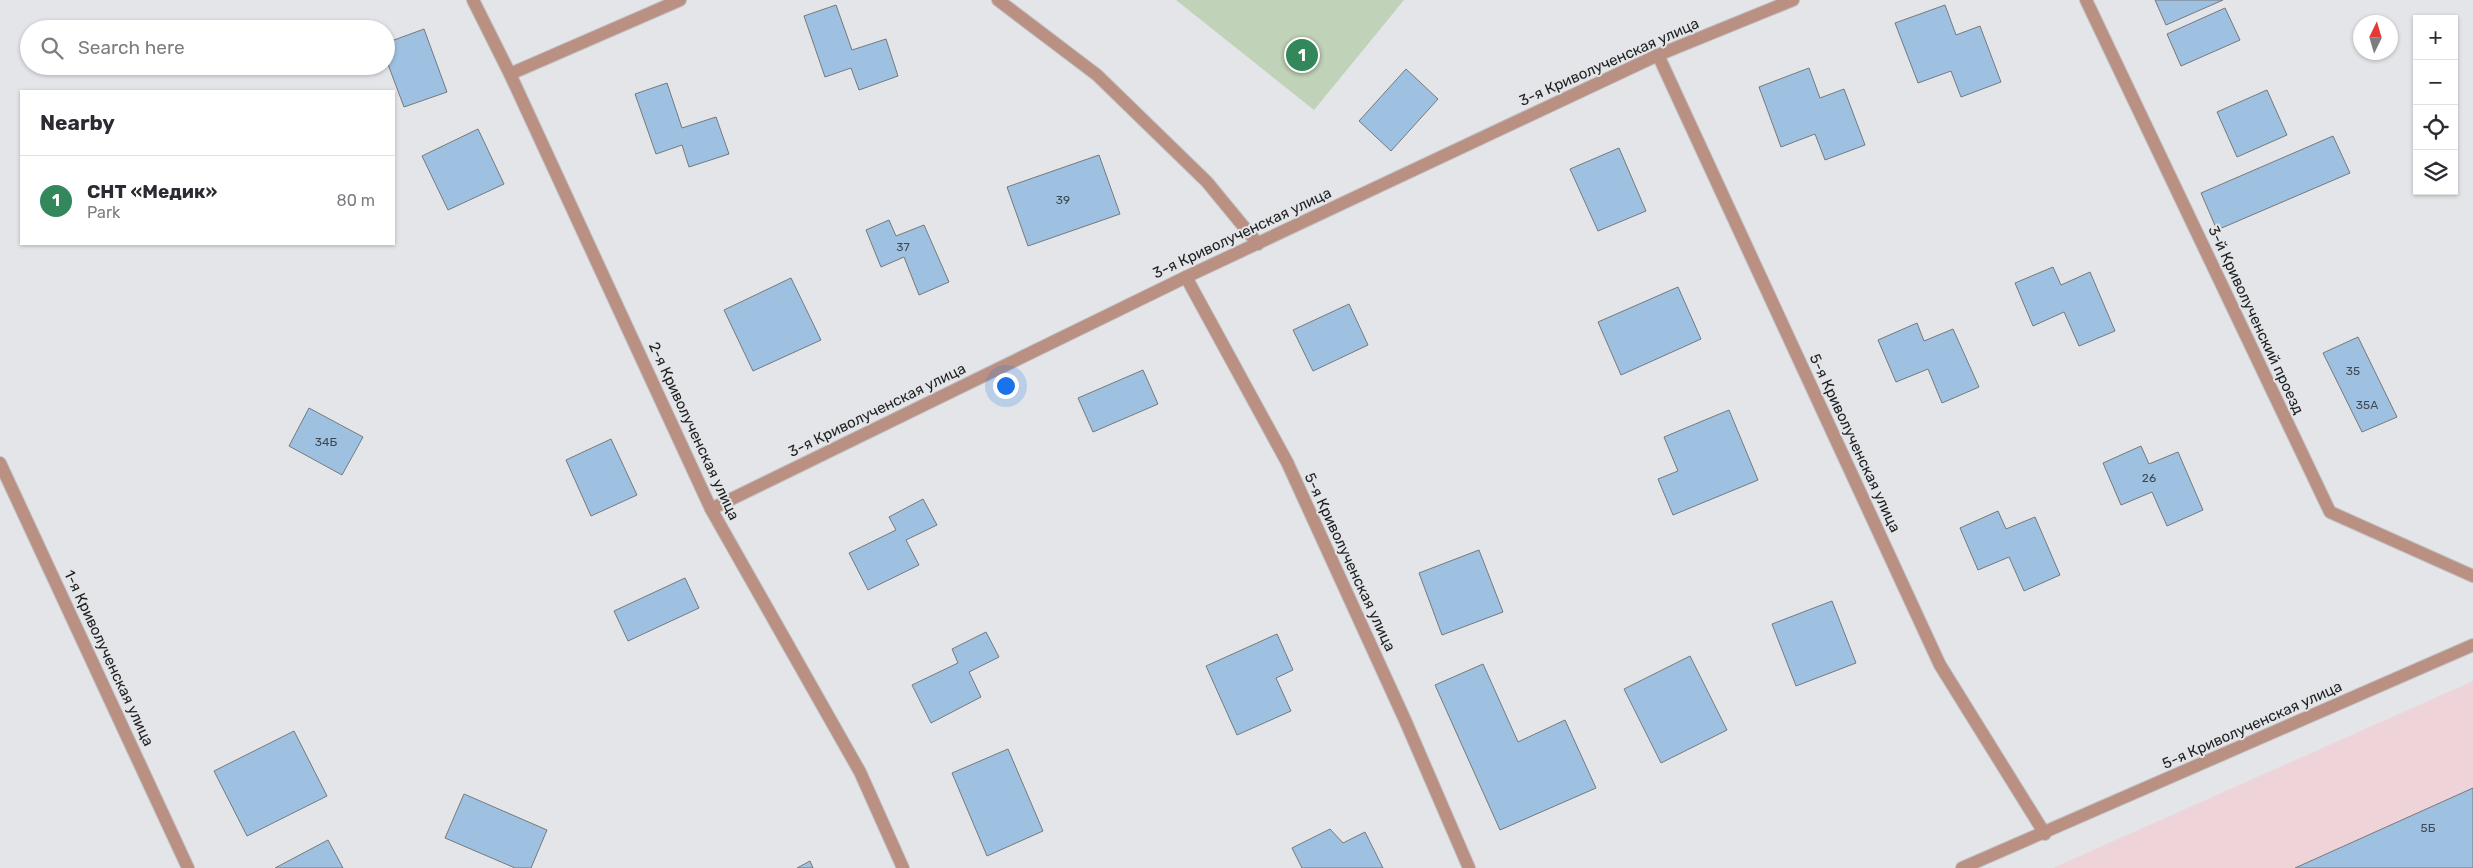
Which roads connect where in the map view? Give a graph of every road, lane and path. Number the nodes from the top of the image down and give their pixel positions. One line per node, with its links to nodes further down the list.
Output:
1 (473, 0): 7 (street, 2-я Криволученская улица)
2 (680, 0): 7 (street)
3 (998, 0): 8 (street)
4 (1793, 0): 6 (street, 3-я Криволученская улица)
5 (2086, 0): 12 (street, 3-й Криволученский проезд)
6 (1658, 55): 8 (street, 3-я Криволученская улица); 14 (street, 5-я Криволученская улица)
7 (510, 74): 11 (street, 2-я Криволученская улица)
8 (1258, 244): 9 (street, 3-я Криволученская улица)
9 (1186, 277): 11 (street, 3-я Криволученская улица); 17 (street, 5-я Криволученская улица)
10 (0, 463): 15 (street, 1-я Криволученская улица)
11 (711, 509): 16 (street, 2-я Криволученская улица)
12 (2473, 576)
13 (2473, 646): 14 (street, 5-я Криволученская улица)
14 (2045, 834): 18 (street, 5-я Криволученская улица)
15 (188, 868)
16 (903, 868)
17 (1469, 868)
18 (1962, 868)

